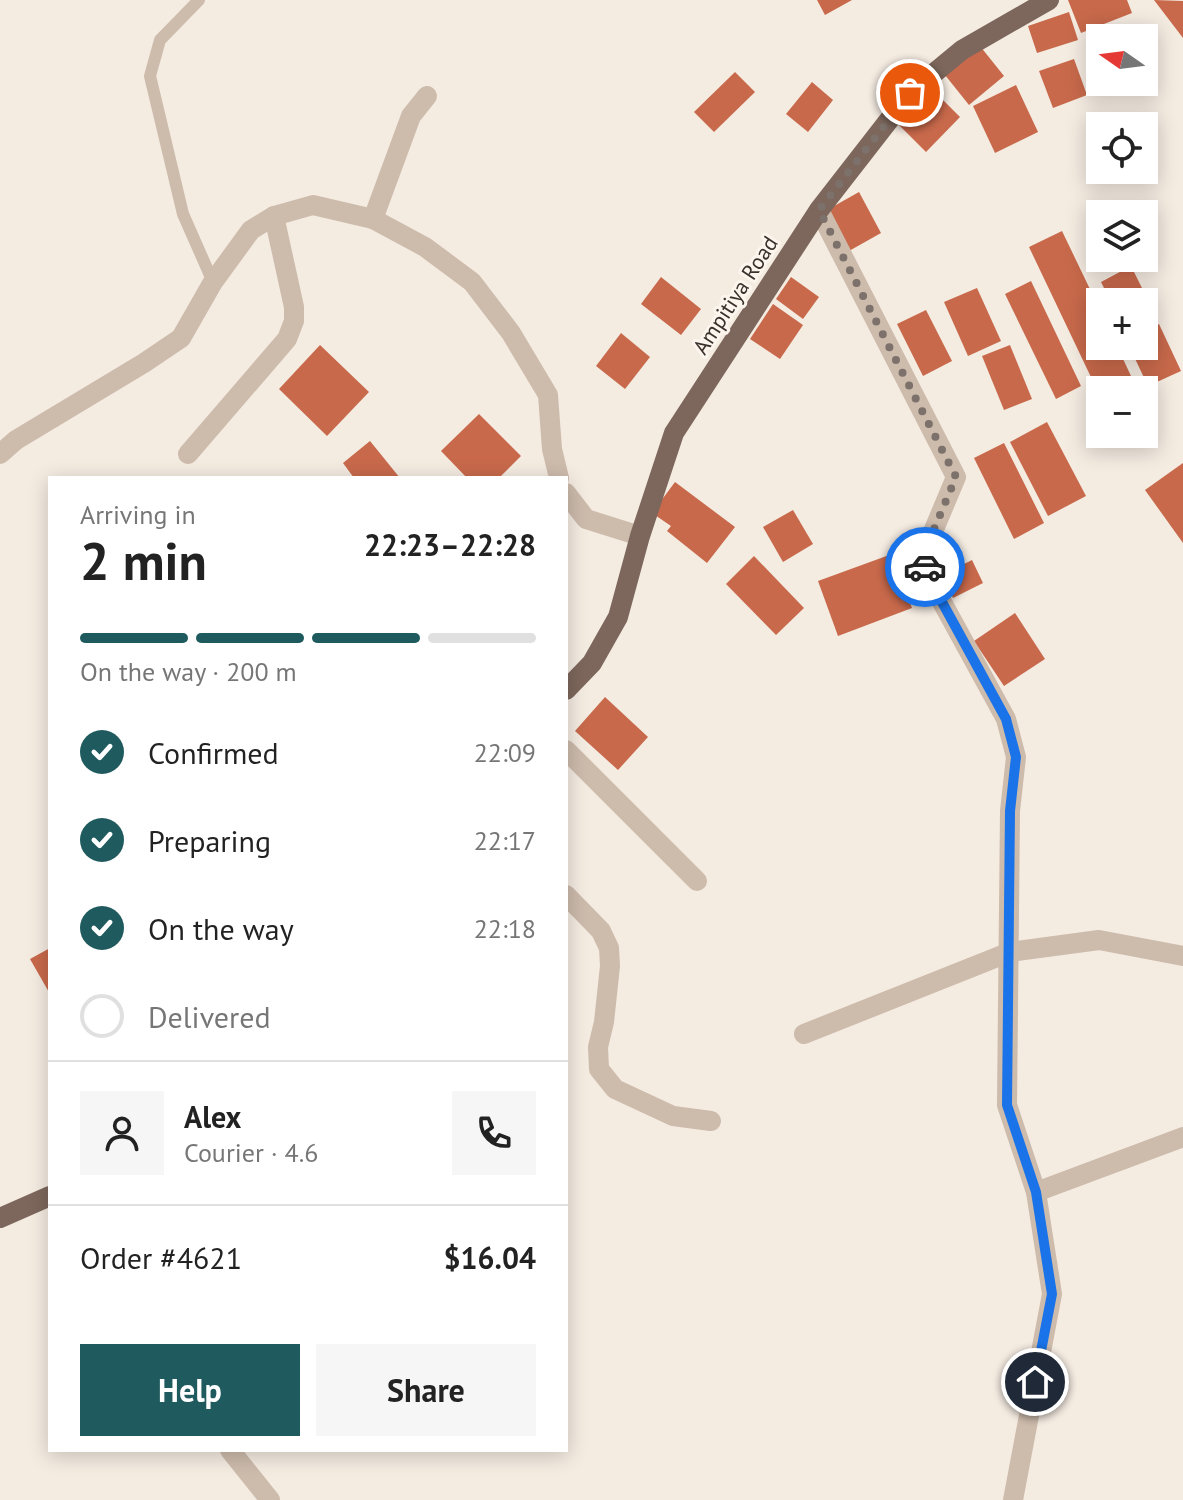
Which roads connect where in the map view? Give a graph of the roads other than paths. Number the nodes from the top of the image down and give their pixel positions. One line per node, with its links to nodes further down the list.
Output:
1 (199, 0): 7 (lane)
2 (1049, 0): 4 (main road, Ampitiya Road)
3 (427, 96): 6 (street)
4 (819, 210): 12 (main road, Ampitiya Road); 17 (street)
5 (274, 216): 6 (street); 7 (street); 9 (street)
6 (373, 219): 10 (street)
7 (213, 282): 8 (street)
8 (0, 454)
9 (188, 454)
10 (559, 476)
11 (568, 496): 12 (street)
12 (640, 536): 13 (main road, Ampitiya Road)
13 (568, 688)
14 (568, 752): 15 (street)
15 (697, 881)
16 (568, 897): 20 (street)
17 (1010, 952): 18 (street); 19 (street); 22 (street)
18 (1183, 956)
19 (804, 1034)
20 (711, 1121)
21 (1183, 1137): 22 (street)
22 (1036, 1192): 27 (street)
23 (48, 1197): 24 (main road)
24 (0, 1218)
25 (232, 1452): 26 (street)
26 (270, 1500)
27 (1013, 1500)

